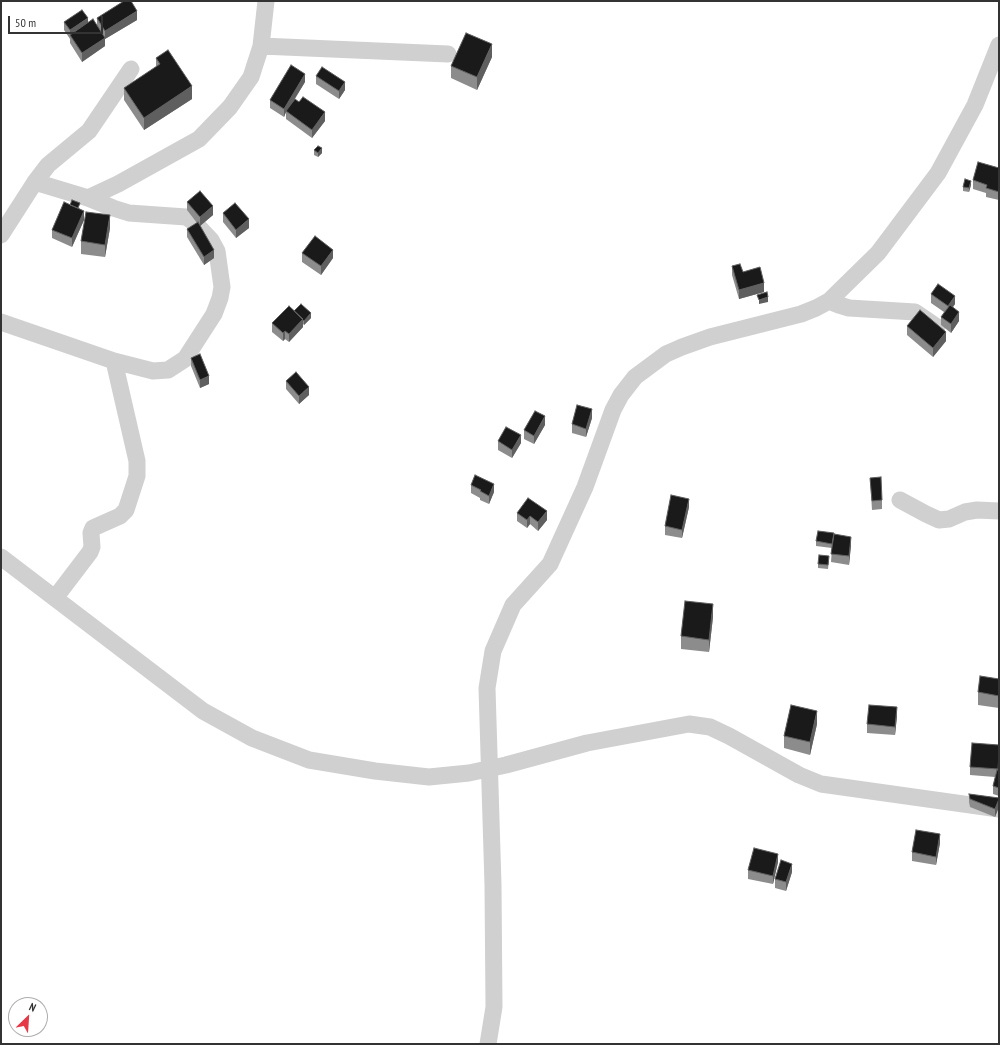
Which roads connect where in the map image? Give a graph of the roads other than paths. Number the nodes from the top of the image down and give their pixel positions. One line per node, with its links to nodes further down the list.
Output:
1 (266, 1): 3 (street)
2 (999, 45): 9 (street)
3 (261, 46): 4 (street); 7 (street)
4 (448, 54)
5 (131, 69): 6 (street)
6 (36, 182): 7 (street); 8 (street)
7 (88, 198): 12 (street)
8 (1, 235)
9 (829, 300): 11 (street); 17 (street)
10 (1, 322): 12 (street)
11 (946, 334)
12 (114, 361): 16 (street)
13 (900, 500): 14 (street)
14 (999, 511)
15 (1, 557): 16 (street)
16 (55, 598): 17 (street)
17 (489, 769): 18 (street); 19 (street)
18 (999, 809)
19 (488, 1044)

